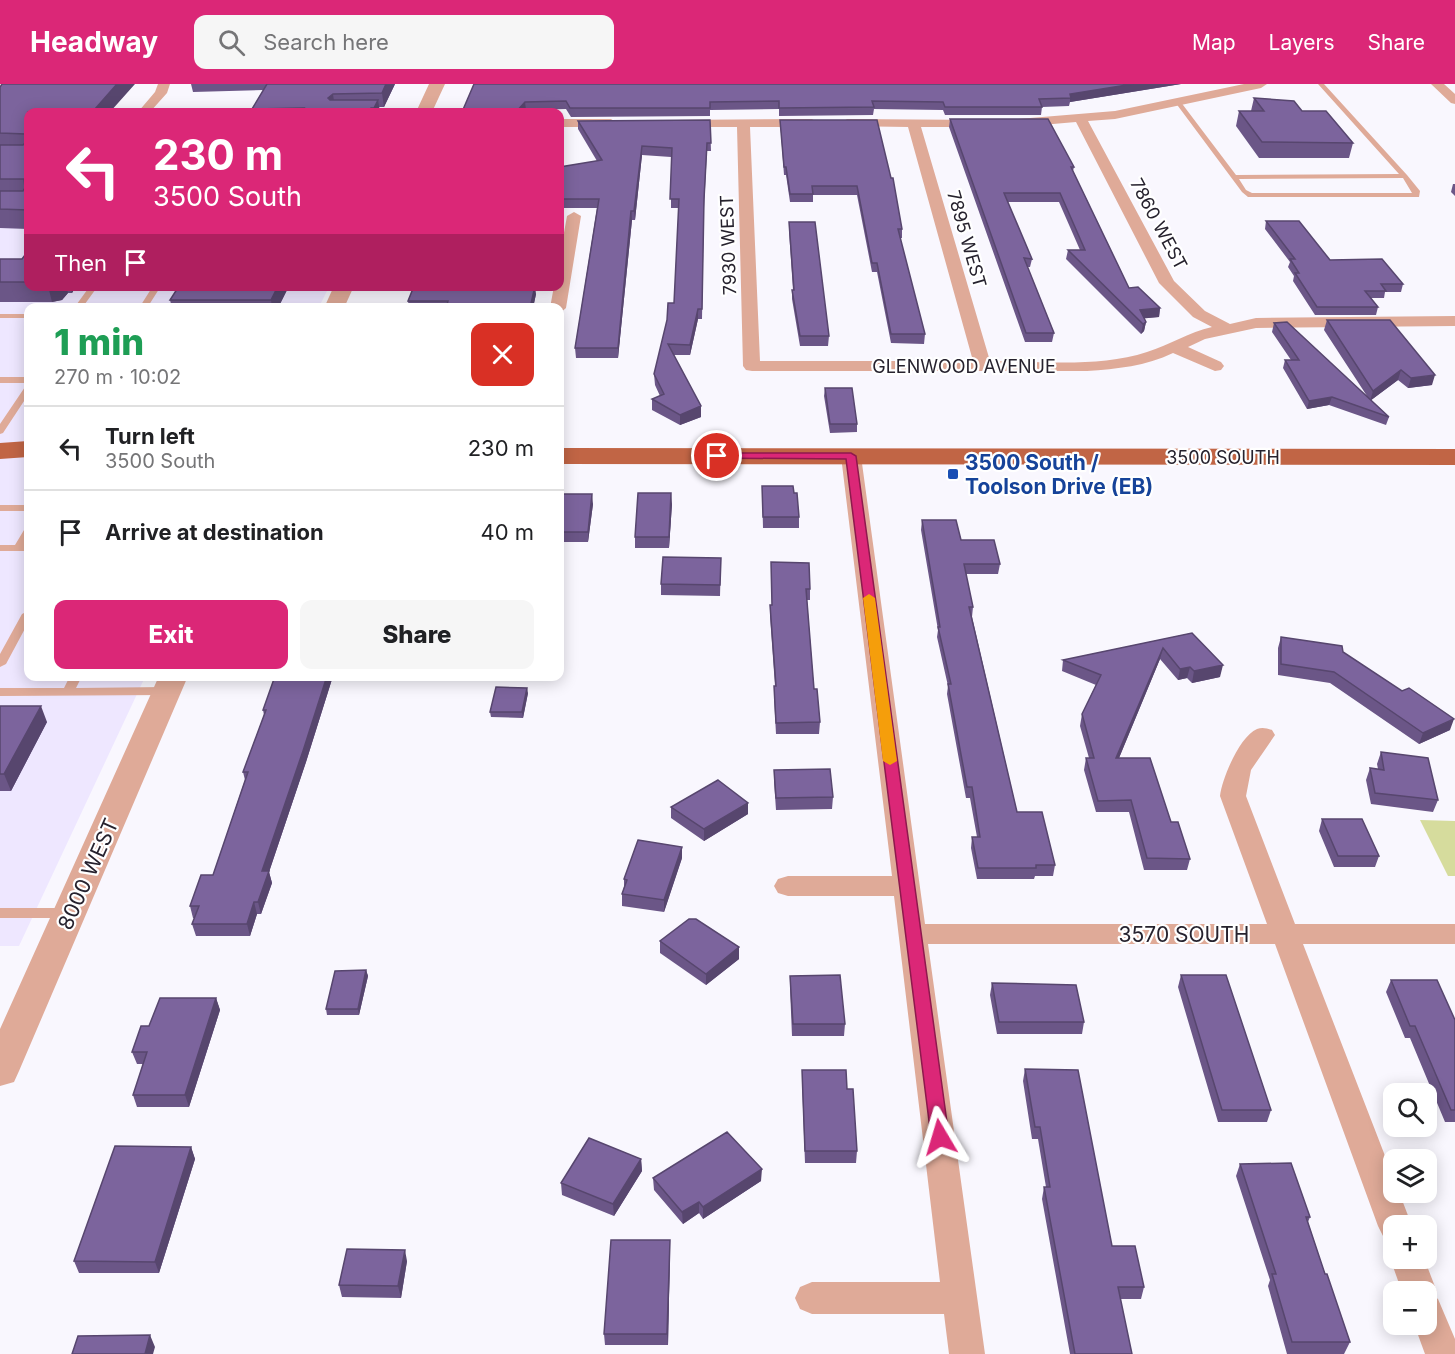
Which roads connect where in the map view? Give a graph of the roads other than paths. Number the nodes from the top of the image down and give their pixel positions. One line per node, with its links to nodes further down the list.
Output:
1 (164, 84): 8 (street)
2 (437, 84): 9 (street)
3 (1258, 84): 7 (street)
4 (1321, 84): 16 (lane)
5 (1437, 84): 6 (street)
6 (1455, 100)
7 (1178, 102): 10 (street); 17 (lane)
8 (148, 108)
9 (426, 108)
10 (1081, 119): 15 (street); 23 (street, 7860 WEST)
11 (564, 123): 12 (street)
12 (628, 123)
13 (663, 123): 14 (street)
14 (743, 123): 15 (street); 25 (street, 7930 WEST)
15 (914, 123): 26 (street, 7895 WEST)
16 (1405, 176): 17 (lane); 17 (lane)
17 (1234, 177)
18 (574, 216): 19 (street)
19 (564, 274)
20 (0, 316): 21 (lane)
21 (24, 316)
22 (1453, 323): 23 (street, GLENWOOD AVENUE)
23 (1226, 328): 24 (street, GLENWOOD AVENUE)
24 (1174, 347): 26 (street, GLENWOOD AVENUE); 27 (street)
25 (752, 366): 26 (street, GLENWOOD AVENUE)
26 (983, 366)
27 (1215, 366)
28 (0, 380): 29 (lane)
29 (24, 380)
30 (24, 395): 31 (lane)
31 (0, 431)
32 (24, 450): 33 (main road)
33 (0, 451)
34 (564, 456): 35 (main road, 3500 SOUTH)
35 (851, 456): 36 (main road, 3500 SOUTH); 51 (street)
36 (1455, 457)
37 (24, 463): 38 (main road)
38 (0, 464)
39 (0, 508): 40 (lane)
40 (24, 508)
41 (0, 548): 42 (lane)
42 (23, 548)
43 (24, 621): 44 (lane)
44 (0, 664)
45 (74, 681): 47 (lane)
46 (171, 684): 47 (lane); 53 (street, 8000 WEST)
47 (68, 692): 48 (lane)
48 (0, 693)
49 (1263, 735): 55 (street)
50 (788, 886): 51 (street)
51 (907, 886): 54 (street)
52 (0, 913): 53 (lane)
53 (71, 913): 57 (street, 8000 WEST)
54 (914, 934): 55 (street, 3570 SOUTH); 60 (street)
55 (1285, 934): 56 (street, 3570 SOUTH); 58 (street)
56 (1455, 934)
57 (0, 1071)
58 (1391, 1215)
59 (812, 1298): 60 (street)
60 (960, 1298): 62 (street)
61 (1436, 1335): 63 (street)
62 (968, 1354)
63 (1443, 1354)

